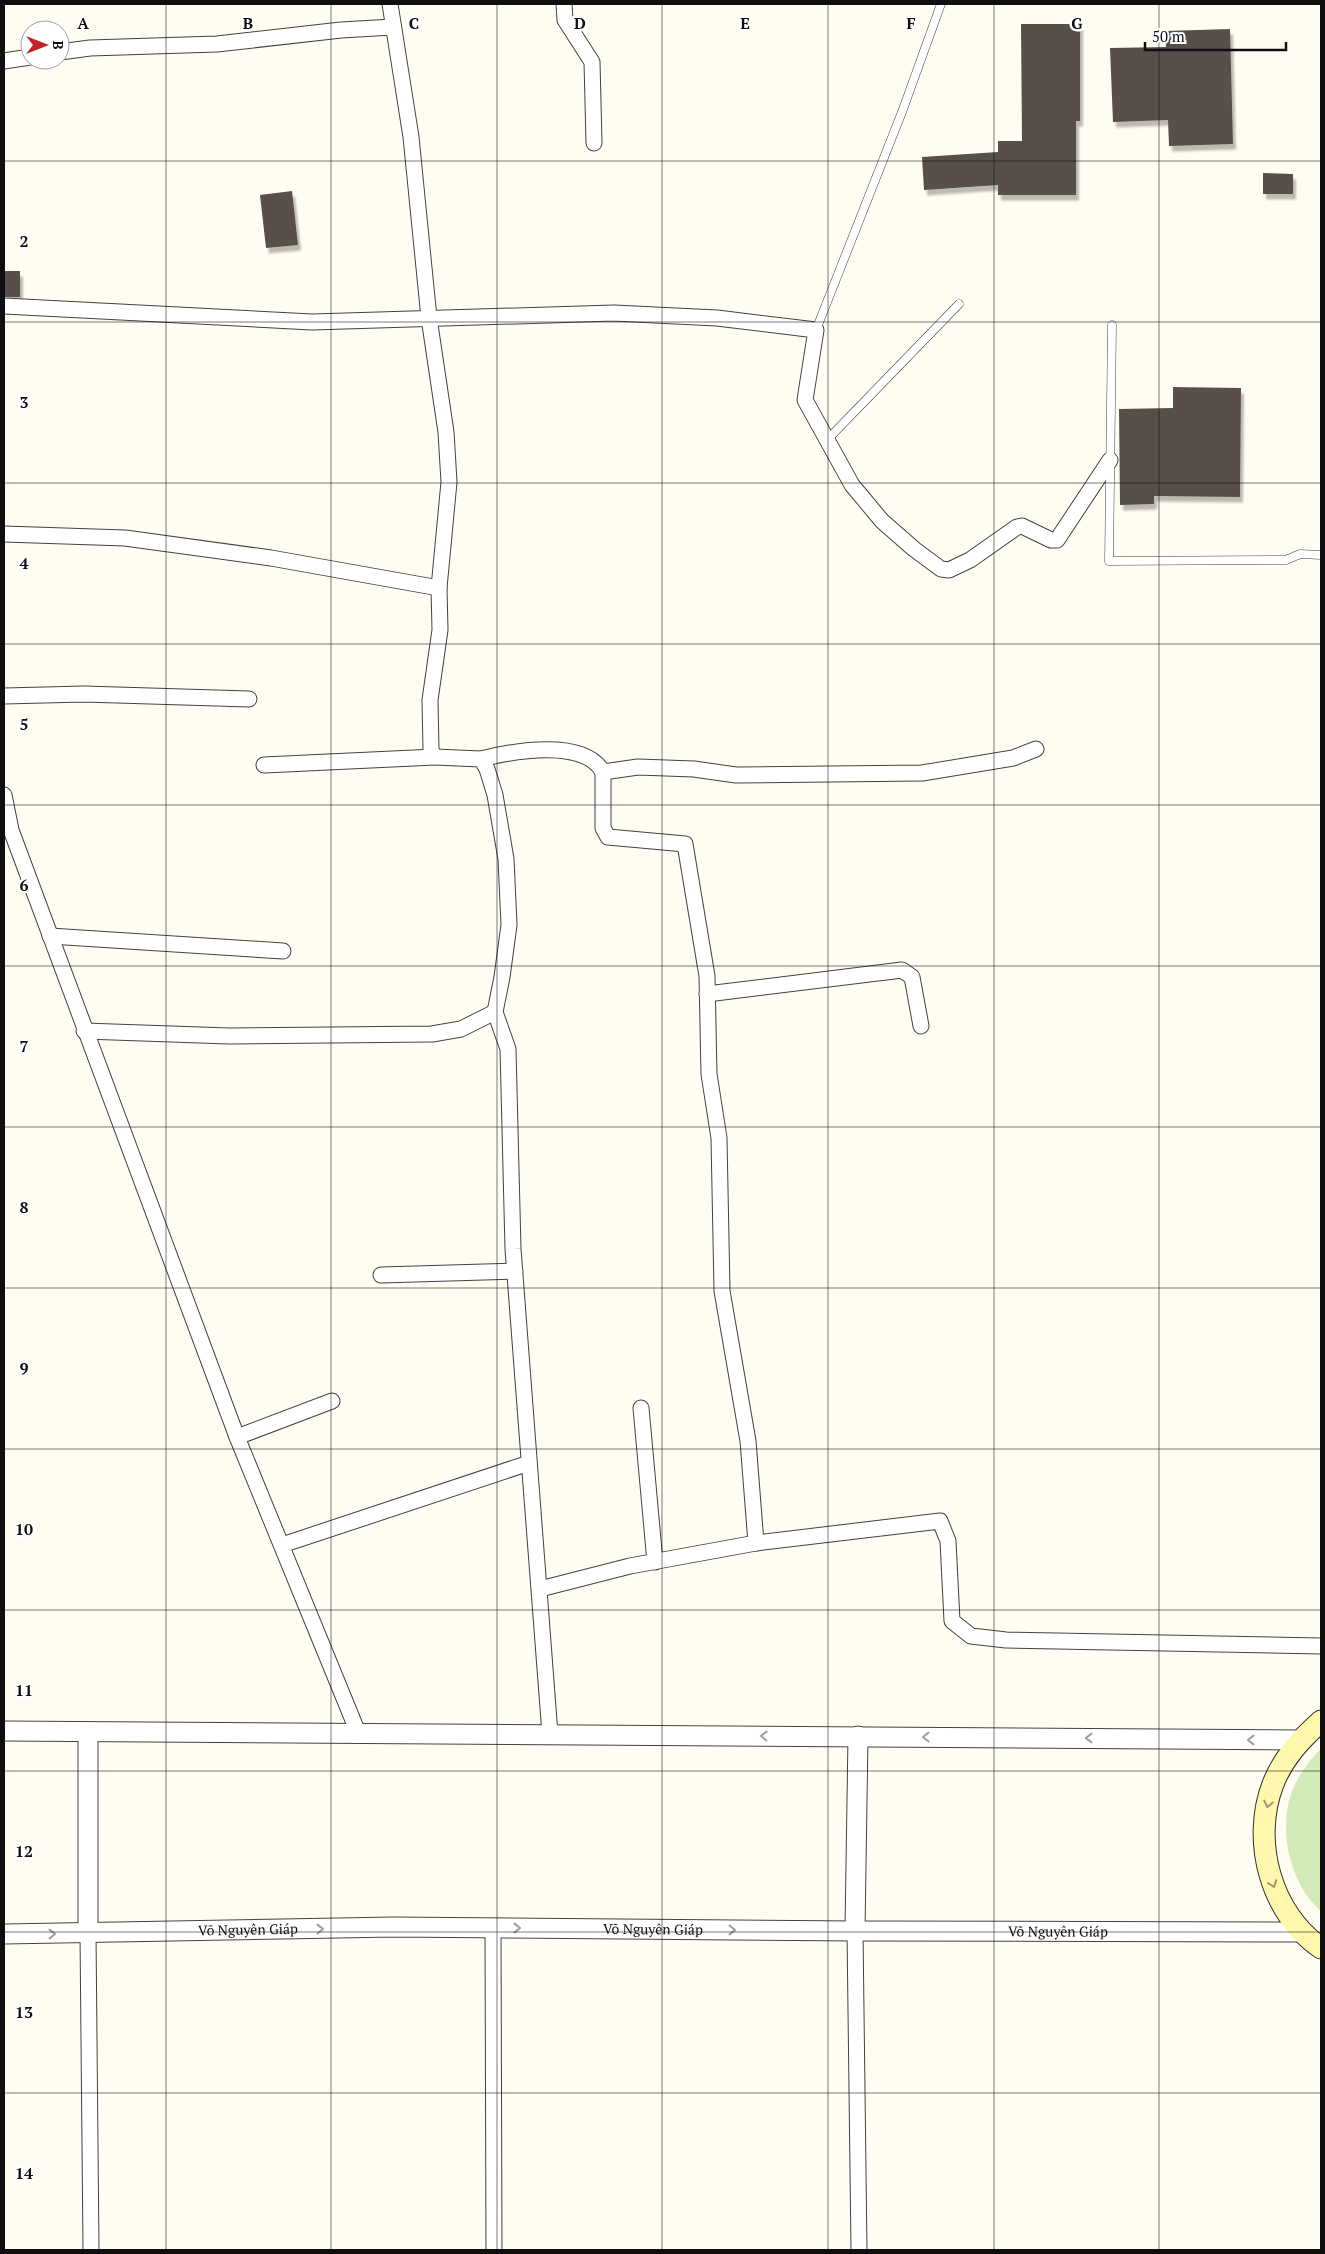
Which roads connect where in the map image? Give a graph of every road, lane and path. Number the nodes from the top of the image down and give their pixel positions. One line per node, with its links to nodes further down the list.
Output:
1 (390, 4): 4 (street)
2 (564, 4): 8 (street)
3 (941, 4): 13 (lane)
4 (393, 27): 5 (street); 11 (street)
5 (70, 51)
6 (20, 59): 7 (street)
7 (4, 61)
8 (594, 142)
9 (959, 304): 14 (lane)
10 (4, 306): 11 (street)
11 (429, 318): 13 (street); 18 (street)
12 (1112, 325): 15 (lane)
13 (816, 330): 14 (street)
14 (827, 440): 15 (street)
15 (1110, 460): 17 (lane)
16 (4, 534): 18 (street)
17 (1321, 556)
18 (439, 588): 22 (street)
19 (4, 696): 20 (street)
20 (249, 699)
21 (1036, 749): 25 (street)
22 (435, 757): 23 (street); 24 (street)
23 (481, 759): 25 (street); 30 (street)
24 (264, 765)
25 (603, 772): 29 (street)
26 (4, 795): 27 (street)
27 (50, 936): 28 (street); 32 (street)
28 (283, 951)
29 (707, 994): 31 (street); 39 (street)
30 (495, 1012): 32 (street); 33 (street)
31 (921, 1026)
32 (84, 1031): 37 (street)
33 (515, 1271): 34 (street); 38 (street)
34 (380, 1275)
35 (332, 1401): 37 (street)
36 (641, 1408): 41 (street)
37 (238, 1437): 40 (street)
38 (529, 1463): 40 (street); 42 (street)
39 (756, 1543): 41 (street); 43 (street)
40 (282, 1545): 48 (street)
41 (655, 1562): 42 (street)
42 (540, 1589): 47 (street)
43 (1321, 1646)
44 (1321, 1721): 50 (main road)
45 (4, 1731): 46 (street)
46 (88, 1732): 48 (street); 55 (street)
47 (550, 1734): 48 (street); 49 (street, one-way to 47)
48 (359, 1735)
49 (858, 1736): 50 (street, one-way to 49); 52 (street)
50 (1300, 1740): 53 (main road, one-way to 53)
51 (493, 1928): 52 (street, Võ Nguyên Giáp, one-way to 52); 55 (street, Võ Nguyên Giáp, one-way to 51); 58 (street)
52 (855, 1931): 53 (street, Võ Nguyên Giáp); 59 (street)
53 (1302, 1932): 56 (main road)
54 (4, 1934): 55 (street, Võ Nguyên Giáp, one-way to 55)
55 (88, 1934): 57 (street)
56 (1321, 1948)
57 (92, 2250)
58 (494, 2250)
59 (859, 2250)

